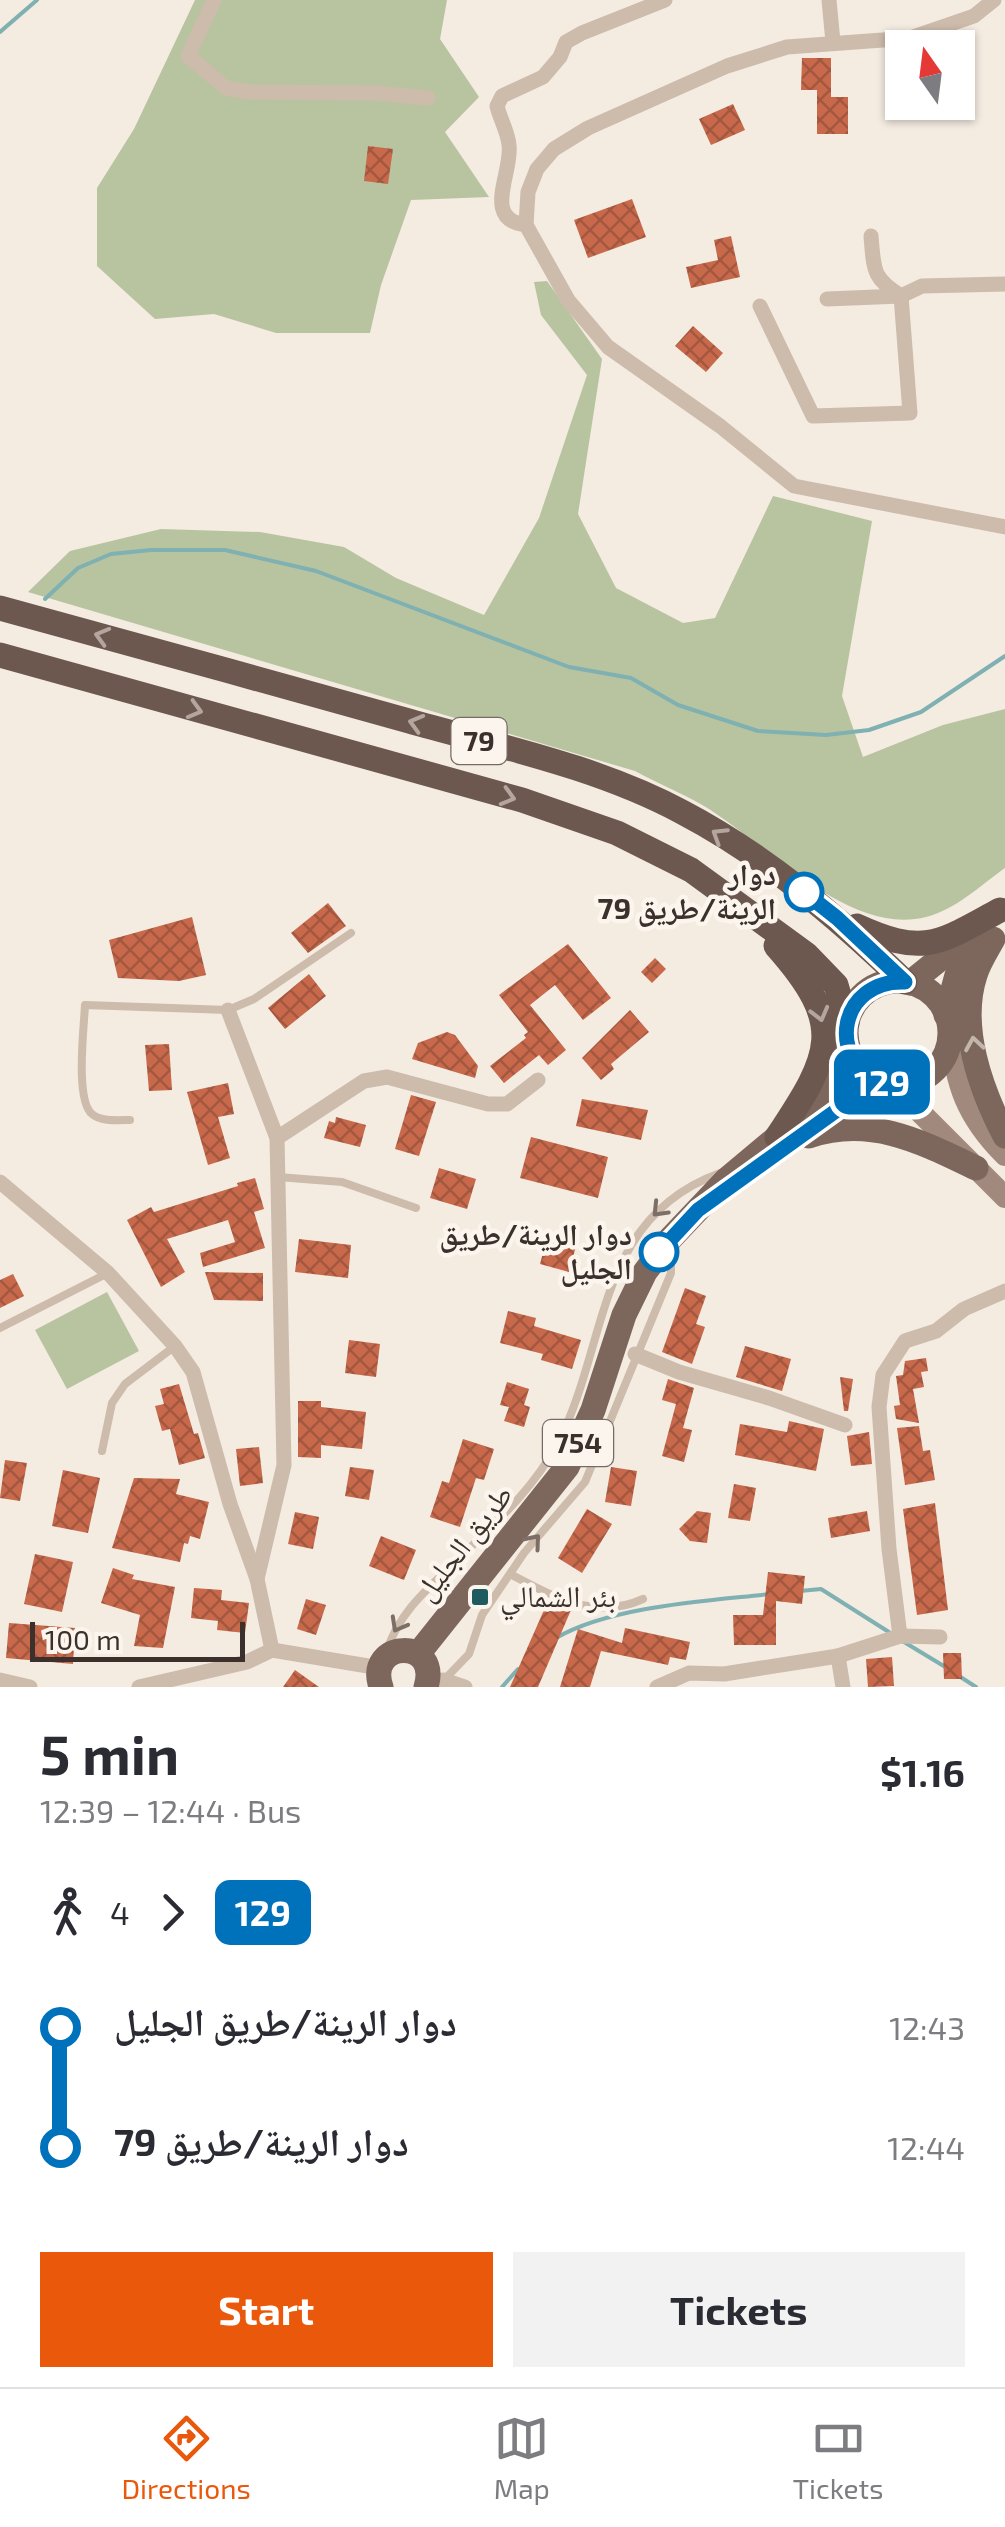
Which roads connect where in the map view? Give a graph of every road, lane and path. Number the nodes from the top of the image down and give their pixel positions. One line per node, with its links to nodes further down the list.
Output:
1 (214, 0): 6 (street)
2 (665, 0): 7 (street)
3 (828, 0): 5 (street)
4 (994, 0): 5 (street)
5 (833, 42): 7 (street)
6 (428, 98)
7 (526, 225): 13 (street)
8 (872, 236): 10 (street)
9 (1005, 284): 10 (street)
10 (901, 296): 11 (street); 12 (street)
11 (827, 299)
12 (760, 306)
13 (1005, 527)
14 (0, 608): 17 (highway, 79, one-way to 14)
15 (0, 655): 16 (highway, 79, one-way to 16)
16 (743, 908): 23 (highway, 79); 29 (highway, one-way to 29)
17 (837, 918): 18 (highway); 20 (highway, 79)
18 (1001, 926): 20 (main road, 754); 22 (main road, 754); 27 (main road, one-way to 18)
19 (351, 933): 21 (lane)
20 (907, 982): 22 (main road); 23 (main road, 754)
21 (228, 1010): 26 (lane); 28 (street)
22 (948, 1023): 25 (main road, 754); 30 (main road)
23 (847, 1033): 25 (main road); 29 (main road, 754)
24 (538, 1080): 28 (street)
25 (889, 1084): 29 (main road, 754); 32 (main road)
26 (130, 1120)
27 (1005, 1136)
28 (277, 1138): 33 (street)
29 (786, 1140): 31 (main road, 754); 32 (main road); 37 (main road, 754)
30 (1005, 1154)
31 (743, 1164): 37 (main road, 754); 54 (lane, one-way to 54)
32 (976, 1168): 35 (main road)
33 (278, 1177): 36 (lane); 47 (street)
34 (0, 1182): 39 (street)
35 (1005, 1197)
36 (416, 1208)
37 (698, 1210): 38 (main road, طريق الجليل / 754)
38 (670, 1239): 43 (lane); 52 (main road, طريق الجليل / 754)
39 (108, 1273): 41 (lane); 42 (street)
40 (1005, 1291): 49 (street)
41 (0, 1328)
42 (175, 1346): 45 (lane); 47 (street)
43 (635, 1354): 44 (street); 46 (lane, one-way to 43)
44 (845, 1425)
45 (102, 1451)
46 (510, 1574): 48 (lane); 56 (lane)
47 (257, 1579): 51 (street)
48 (643, 1599)
49 (900, 1636): 50 (street); 53 (street)
50 (940, 1637)
51 (272, 1650): 54 (street); 57 (street)
52 (418, 1654): 54 (main road); 56 (main road)
53 (838, 1656): 61 (street); 62 (street)
54 (382, 1671)
55 (0, 1680): 58 (street)
56 (433, 1683): 60 (street)
57 (169, 1684): 59 (street)
58 (30, 1687)
59 (139, 1687)
60 (464, 1687)
61 (657, 1687)
62 (843, 1687)

